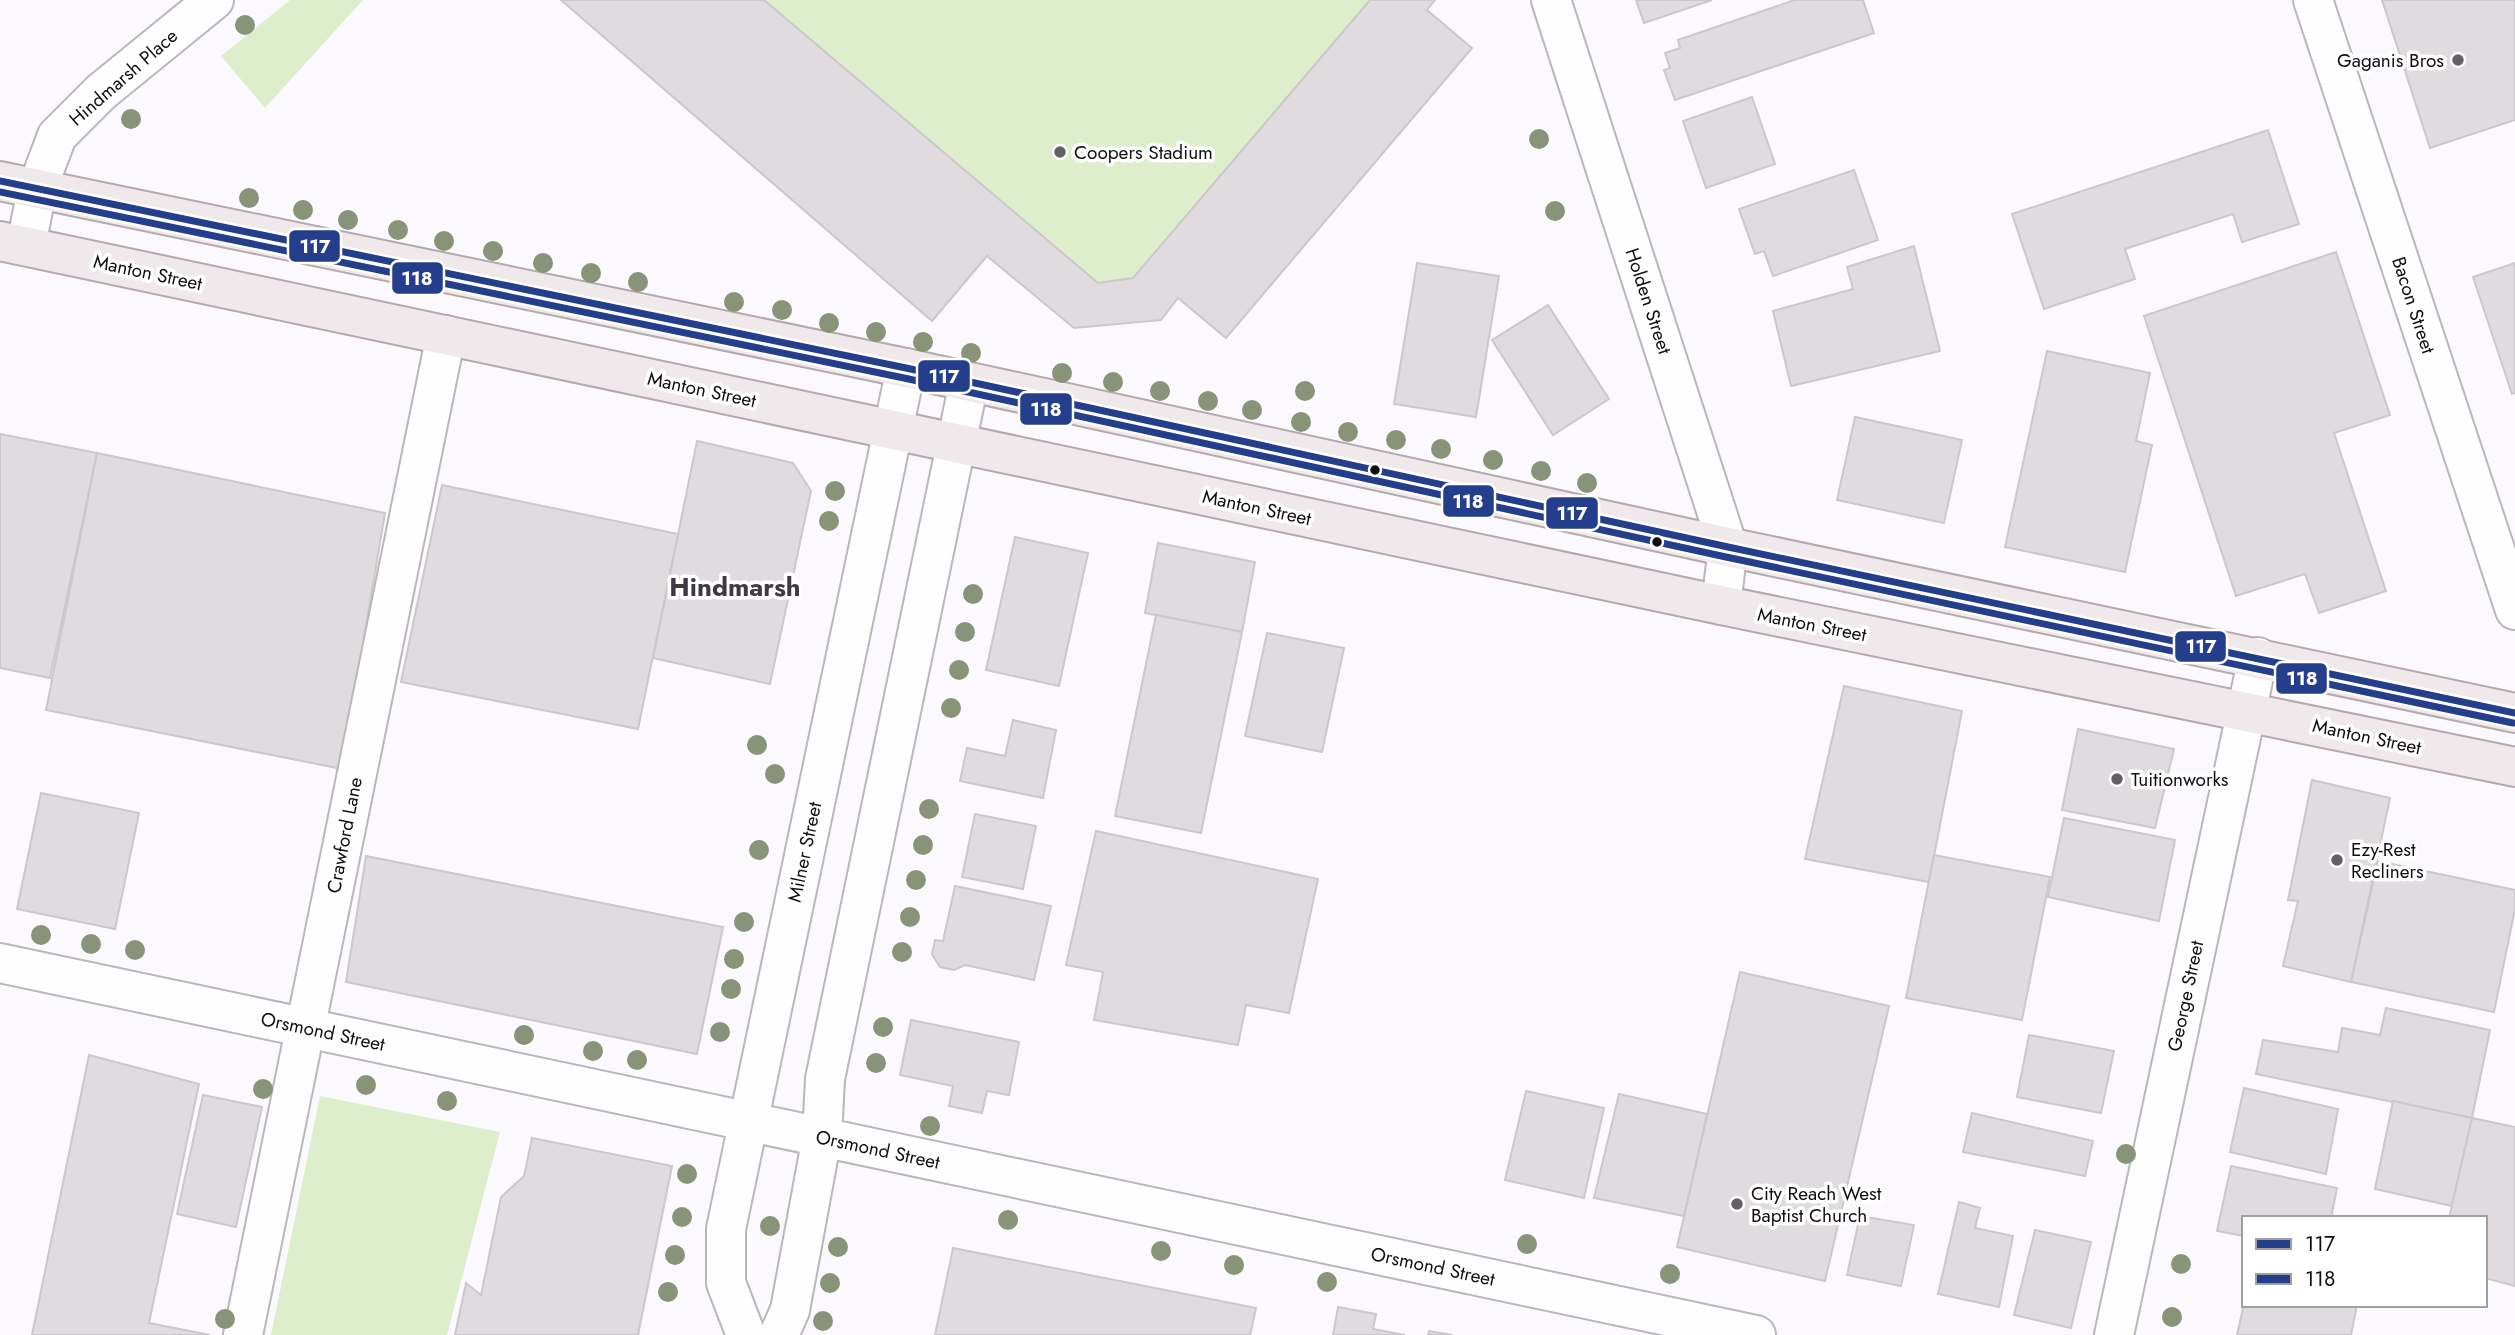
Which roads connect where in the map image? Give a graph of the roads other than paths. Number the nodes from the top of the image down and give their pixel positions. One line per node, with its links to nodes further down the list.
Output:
1 (214, 0): 5 (street, Hindmarsh Place)
2 (1551, 0): 12 (street, Holden Street)
3 (2313, 0): 14 (street, Bacon Street)
4 (0, 181): 5 (main road)
5 (37, 189): 6 (street, Hindmarsh Place); 8 (main road)
6 (13, 244): 7 (main road, Manton Street)
7 (446, 335): 10 (main road, Manton Street); 20 (street, Crawford Lane)
8 (906, 368): 9 (main road); 10 (street, Milner Street)
9 (969, 382): 11 (street); 12 (main road)
10 (892, 429): 11 (main road, Manton Street); 21 (street, Milner Street)
11 (956, 443): 13 (main road, Manton Street); 22 (street)
12 (1728, 547): 13 (street, Holden Street); 15 (main road)
13 (1721, 605): 16 (main road, Manton Street)
14 (2515, 610)
15 (2258, 657): 16 (street, George Street); 17 (main road)
16 (2245, 711): 18 (main road, Manton Street); 27 (street, George Street)
17 (2515, 713)
18 (2515, 767)
19 (0, 963): 20 (street, Orsmond Street)
20 (305, 1027): 21 (street, Orsmond Street); 23 (street, Crawford Lane)
21 (747, 1121): 22 (street, Orsmond Street); 24 (street, Milner Street)
22 (822, 1137): 25 (street); 26 (street, Orsmond Street)
23 (243, 1335)
24 (746, 1335)
25 (779, 1335)
26 (1756, 1335)
27 (2113, 1335)

